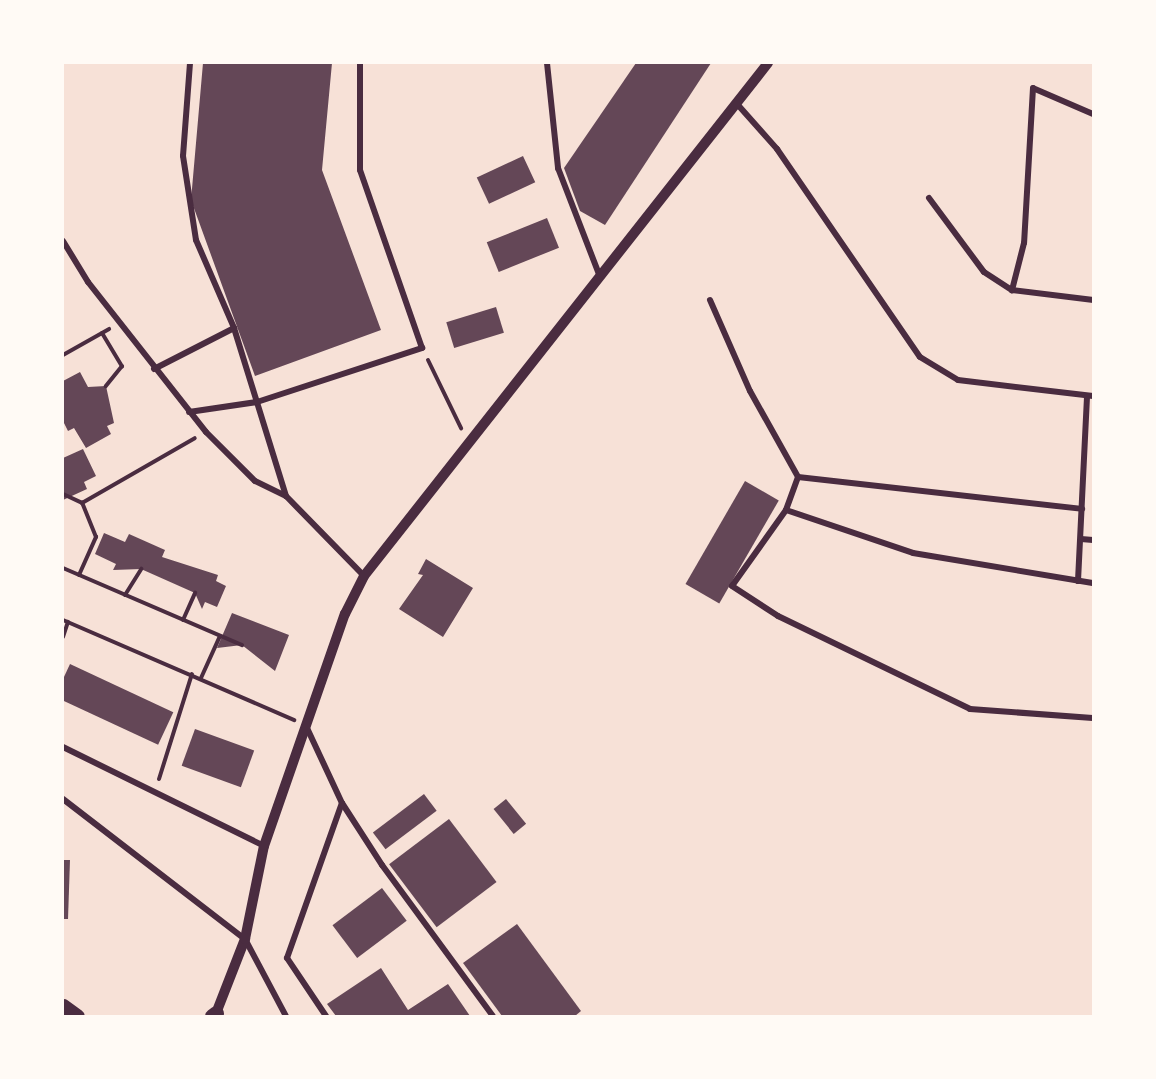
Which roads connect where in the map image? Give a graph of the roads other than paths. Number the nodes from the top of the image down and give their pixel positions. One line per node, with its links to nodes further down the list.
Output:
1 (190, 63): 13 (street)
2 (360, 63): 16 (street)
3 (548, 63): 9 (street)
4 (768, 63): 5 (street)
5 (738, 105): 9 (street); 15 (street)
6 (1093, 114): 10 (street)
7 (929, 198): 10 (street)
8 (63, 241): 14 (street)
9 (600, 277): 24 (street)
10 (1012, 290): 12 (street)
11 (710, 300): 18 (street)
12 (1093, 300)
13 (234, 328): 14 (street); 16 (street)
14 (154, 369): 17 (street)
15 (1090, 396): 20 (street)
16 (256, 402): 17 (street); 19 (street)
17 (189, 412): 19 (street)
18 (798, 477): 20 (street); 21 (street)
19 (286, 496): 24 (street)
20 (1082, 509): 22 (street)
21 (786, 510): 25 (street); 27 (street)
22 (1081, 539): 23 (street); 25 (street)
23 (1093, 540)
24 (364, 576): 28 (street)
25 (1078, 581): 26 (street)
26 (1093, 583)
27 (1093, 718)
28 (306, 726): 31 (street); 32 (street)
29 (63, 747): 32 (street)
30 (63, 799): 33 (street)
31 (342, 803): 38 (street); 39 (street)
32 (264, 846): 33 (street)
33 (245, 939): 35 (street); 37 (street)
34 (63, 1006): 36 (main road)
35 (214, 1015)
36 (77, 1016)
37 (286, 1016)
38 (326, 1016)
39 (493, 1016)

